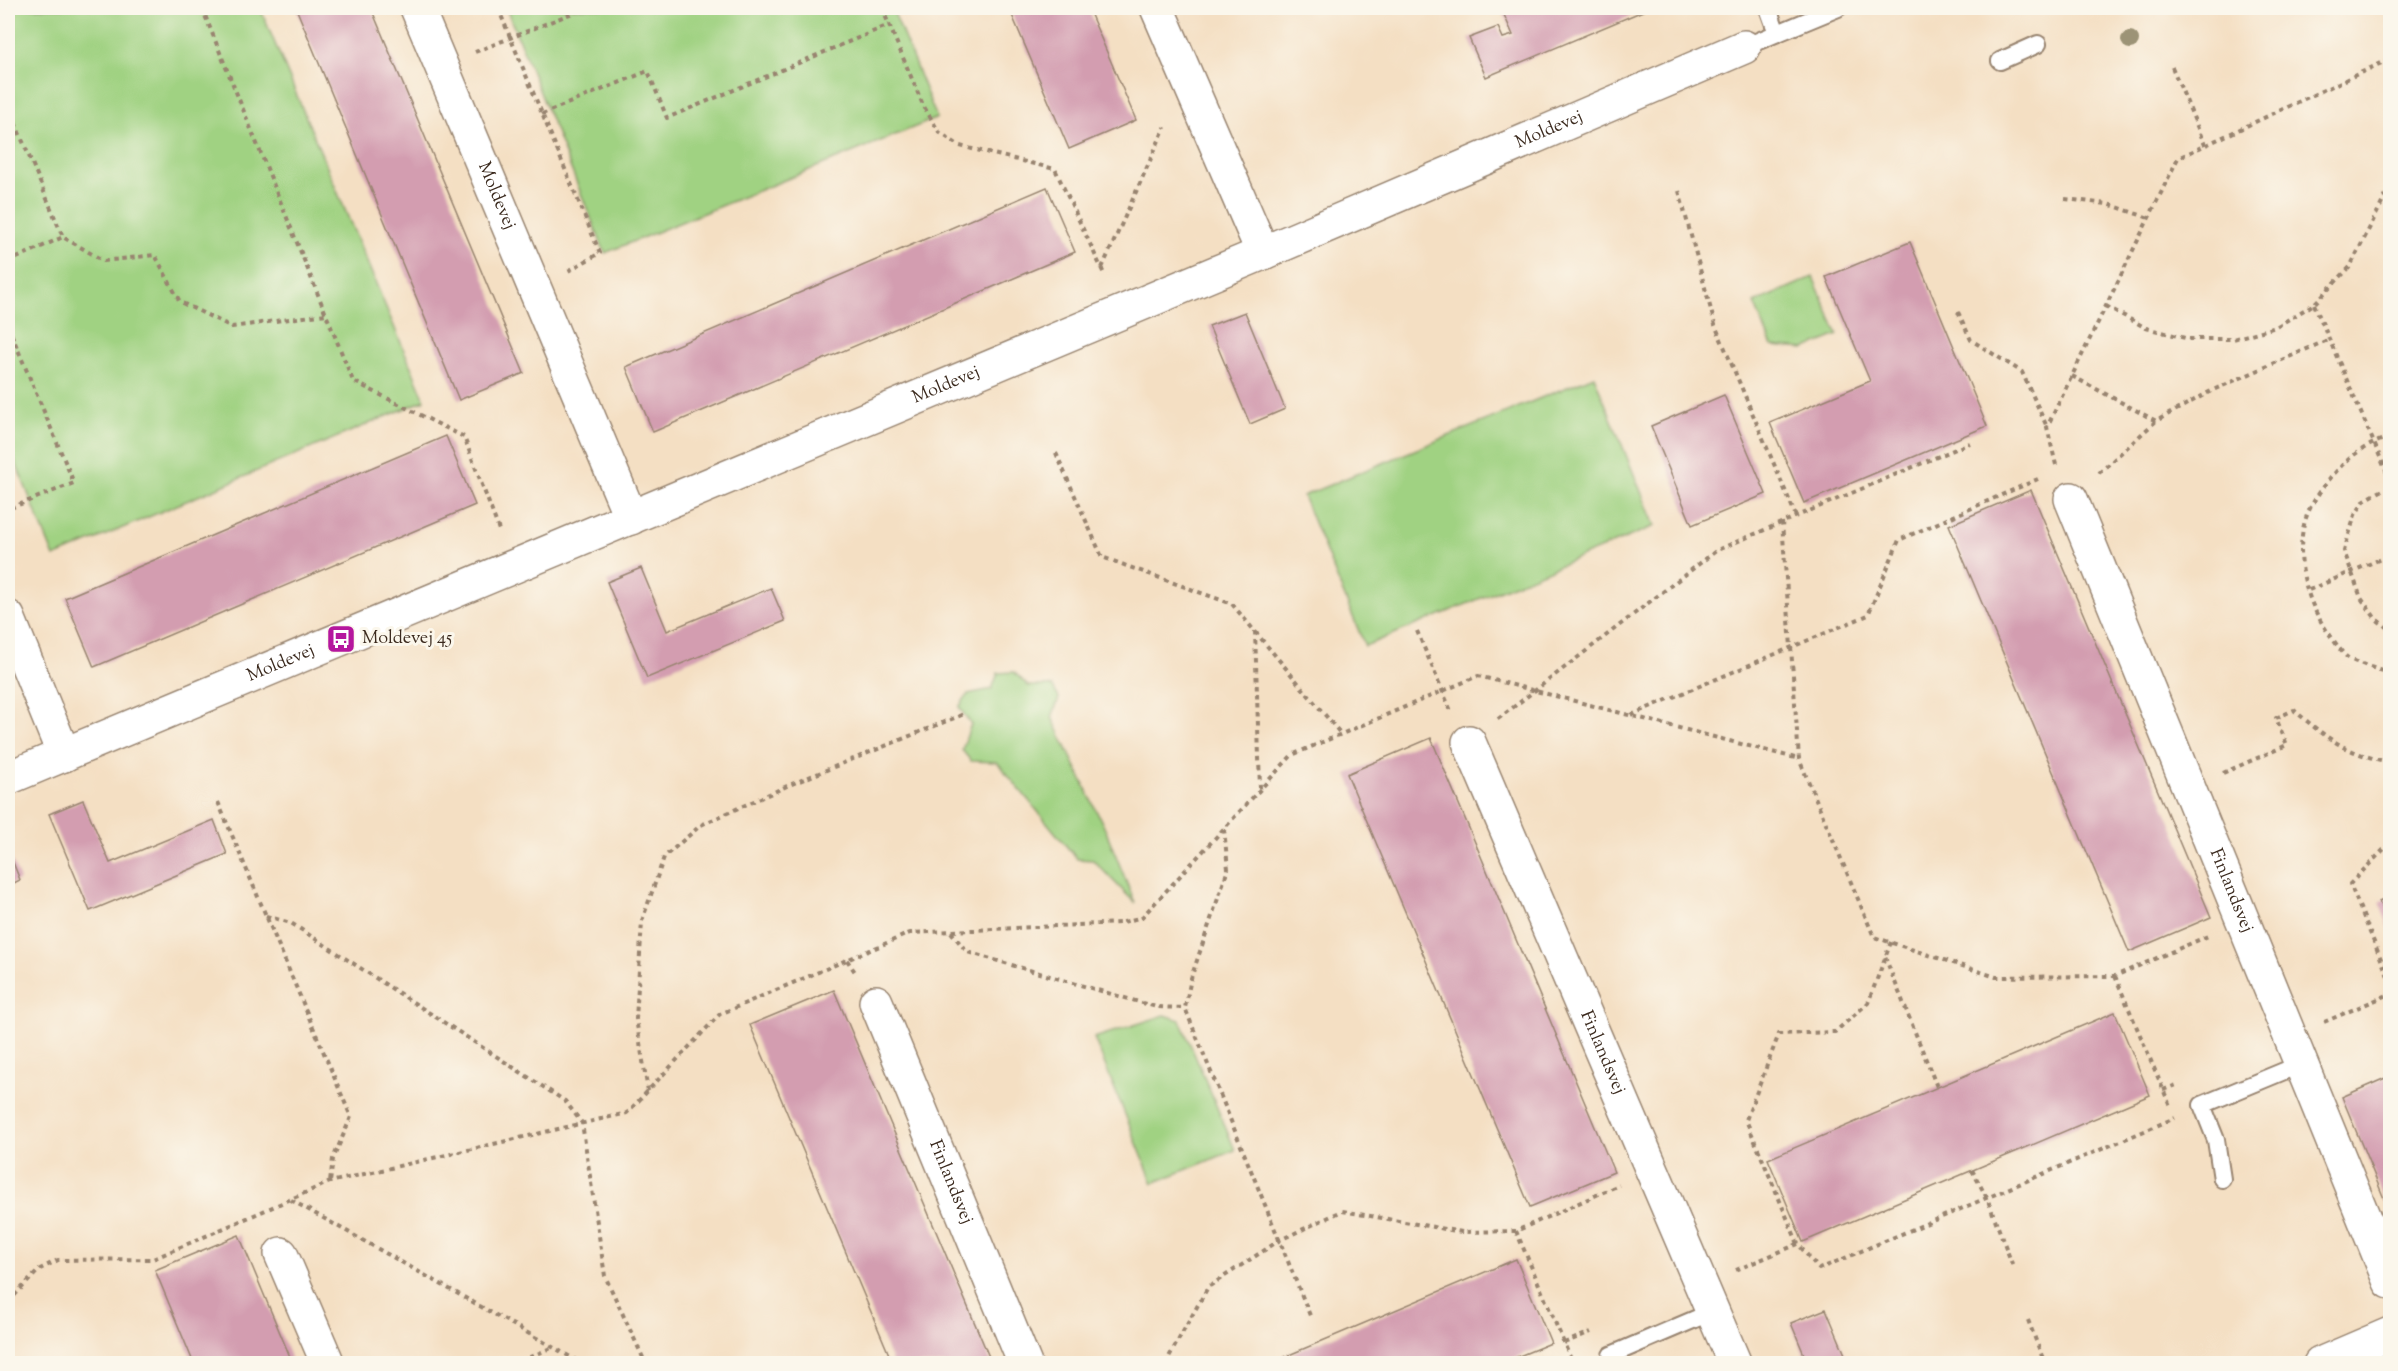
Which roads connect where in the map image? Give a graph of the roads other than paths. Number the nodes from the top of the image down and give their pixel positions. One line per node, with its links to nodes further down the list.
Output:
1 (417, 8): 11 (street, Moldevej)
2 (1157, 8): 9 (street)
3 (1768, 8): 5 (lane)
4 (1838, 8): 5 (lane, Moldevej)
5 (1777, 33): 7 (lane, Moldevej)
6 (2038, 44): 8 (lane)
7 (1744, 47): 9 (street, Moldevej)
8 (2000, 61)
9 (1263, 254): 11 (street, Moldevej)
10 (2071, 500): 17 (street, Finlandsvej)
11 (631, 518): 14 (street, Moldevej)
12 (8, 617): 14 (street)
13 (1469, 742): 21 (street, Finlandsvej)
14 (64, 755): 15 (street, Moldevej)
15 (8, 778)
16 (876, 1002): 24 (street, Finlandsvej)
17 (2301, 1064): 18 (lane); 20 (street, Finlandsvej)
18 (2222, 1179)
19 (281, 1254): 23 (street)
20 (2391, 1282)
21 (1714, 1311): 25 (lane); 26 (street, Finlandsvej)
22 (2391, 1334): 27 (street)
23 (327, 1364)
24 (1025, 1364)
25 (1615, 1364)
26 (1735, 1364)
27 (2320, 1364)

